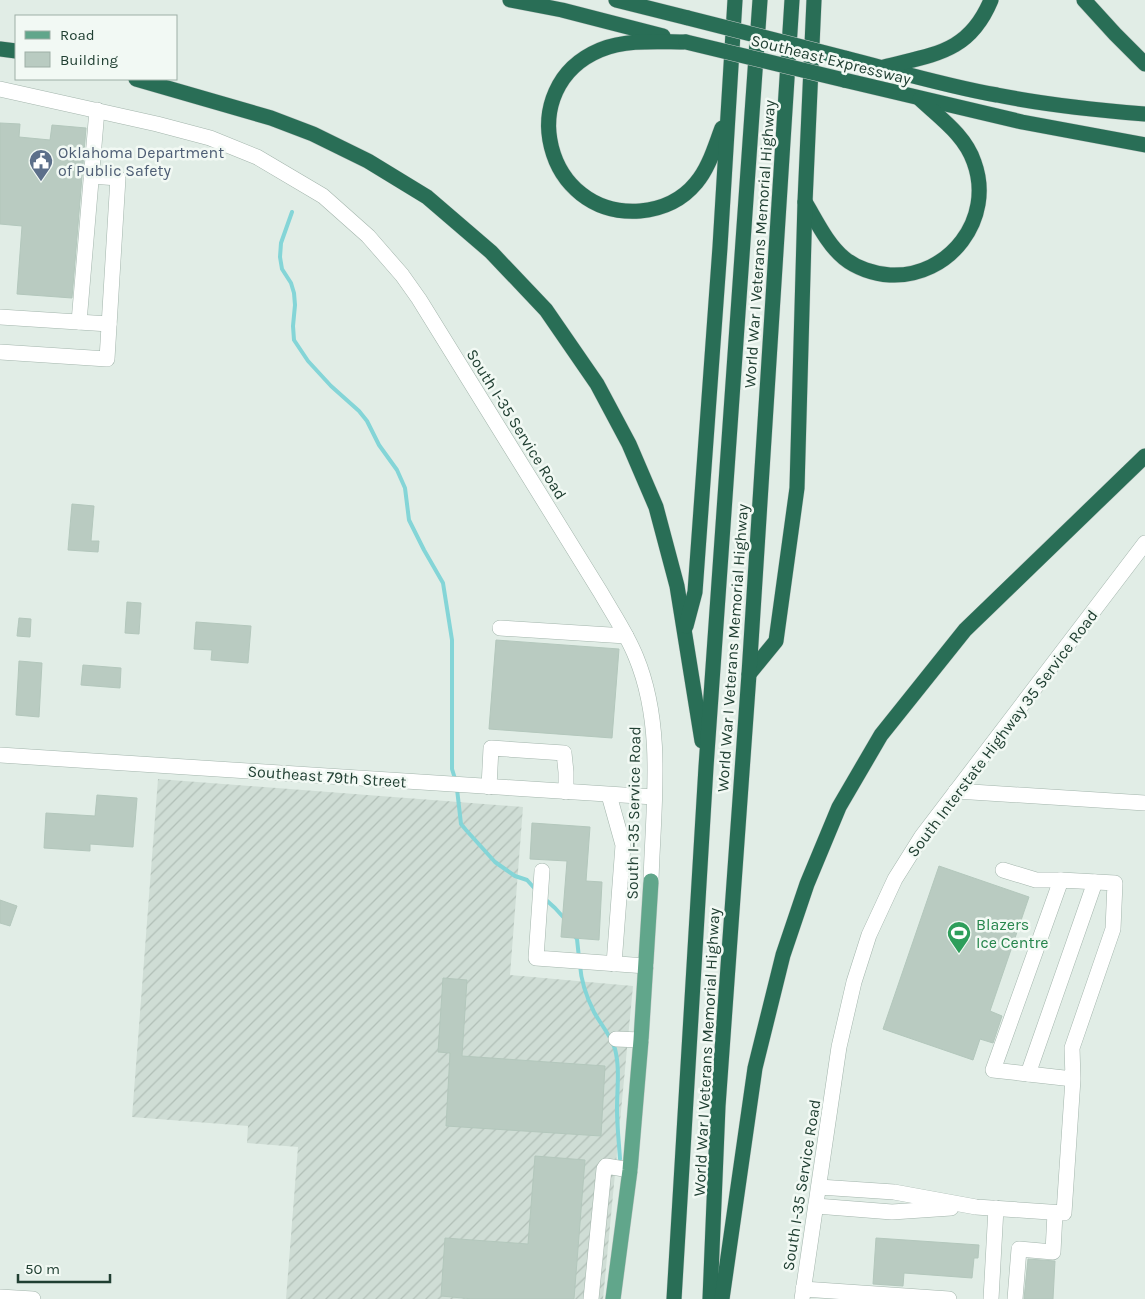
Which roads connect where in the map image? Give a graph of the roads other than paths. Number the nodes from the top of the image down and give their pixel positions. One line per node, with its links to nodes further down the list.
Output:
1 (510, 0): 10 (highway, Southeast Expressway)
2 (616, 0): 9 (highway, Southeast Expressway)
3 (735, 0): 20 (highway)
4 (760, 0): 35 (highway, World War I Veterans Memorial Highway)
5 (792, 0): 33 (highway, World War I Veterans Memorial Highway)
6 (814, 0): 23 (highway)
7 (991, 0): 14 (highway)
8 (1084, 0): 13 (highway)
9 (638, 3): 14 (highway, Southeast Expressway, bridge)
10 (686, 42): 17 (highway, Southeast Expressway, bridge); 20 (highway)
11 (0, 49): 12 (highway)
12 (15, 51)
13 (1145, 64)
14 (883, 68): 19 (highway, Southeast Expressway)
15 (139, 80): 31 (highway)
16 (0, 89): 18 (street, South I-35 Service Road)
17 (920, 99): 21 (highway, Southeast Expressway); 23 (highway)
18 (97, 110): 22 (street); 32 (street, South I-35 Service Road)
19 (1145, 114)
20 (727, 115): 31 (highway)
21 (1145, 145)
22 (91, 176): 25 (street); 26 (street)
23 (805, 202): 33 (highway)
24 (0, 317): 25 (street)
25 (80, 322): 26 (street)
26 (109, 324): 27 (street)
27 (0, 352)
28 (1145, 456): 67 (highway)
29 (1145, 543): 37 (street, South Interstate Highway 35 Service Road)
30 (500, 628): 32 (street)
31 (685, 632): 35 (highway)
32 (626, 636): 40 (street, South I-35 Service Road)
33 (749, 674): 66 (highway, World War I Veterans Memorial Highway)
34 (0, 755): 36 (street, Southeast 79th Street)
35 (706, 767): 65 (highway, World War I Veterans Memorial Highway)
36 (489, 787): 38 (street, Southeast 79th Street); 38 (street)
37 (956, 791): 41 (street); 51 (street, South Interstate Highway 35 Service Road)
38 (566, 792): 39 (street, Southeast 79th Street)
39 (609, 795): 40 (street, Southeast 79th Street); 47 (street)
40 (654, 797): 44 (street, South I-35 Service Road)
41 (1145, 803)
42 (1003, 870): 45 (street)
43 (542, 872): 47 (street)
44 (651, 880): 48 (main road, South I-35 Service Road)
45 (1061, 880): 46 (street); 52 (street)
46 (1095, 882): 52 (street); 53 (street)
47 (614, 964): 48 (street)
48 (646, 966): 50 (main road, South I-35 Service Road)
49 (616, 1038): 50 (street)
50 (641, 1040): 54 (main road, South I-35 Service Road)
51 (839, 1047): 55 (street, South I-35 Service Road)
52 (1028, 1074): 53 (street)
53 (1073, 1079): 59 (street)
54 (630, 1170): 63 (street); 64 (main road, South I-35 Service Road)
55 (819, 1187): 56 (street, South I-35 Service Road); 57 (street)
56 (816, 1206): 57 (street); 60 (street, South I-35 Service Road)
57 (976, 1207): 58 (street)
58 (996, 1208): 59 (street); 69 (street)
59 (1060, 1213): 70 (street)
60 (802, 1294): 68 (street)
61 (0, 1297): 62 (street)
62 (33, 1299)
63 (591, 1299)
64 (613, 1299)
65 (674, 1299)
66 (710, 1299)
67 (722, 1299)
68 (949, 1299)
69 (991, 1299)
70 (1015, 1299)

